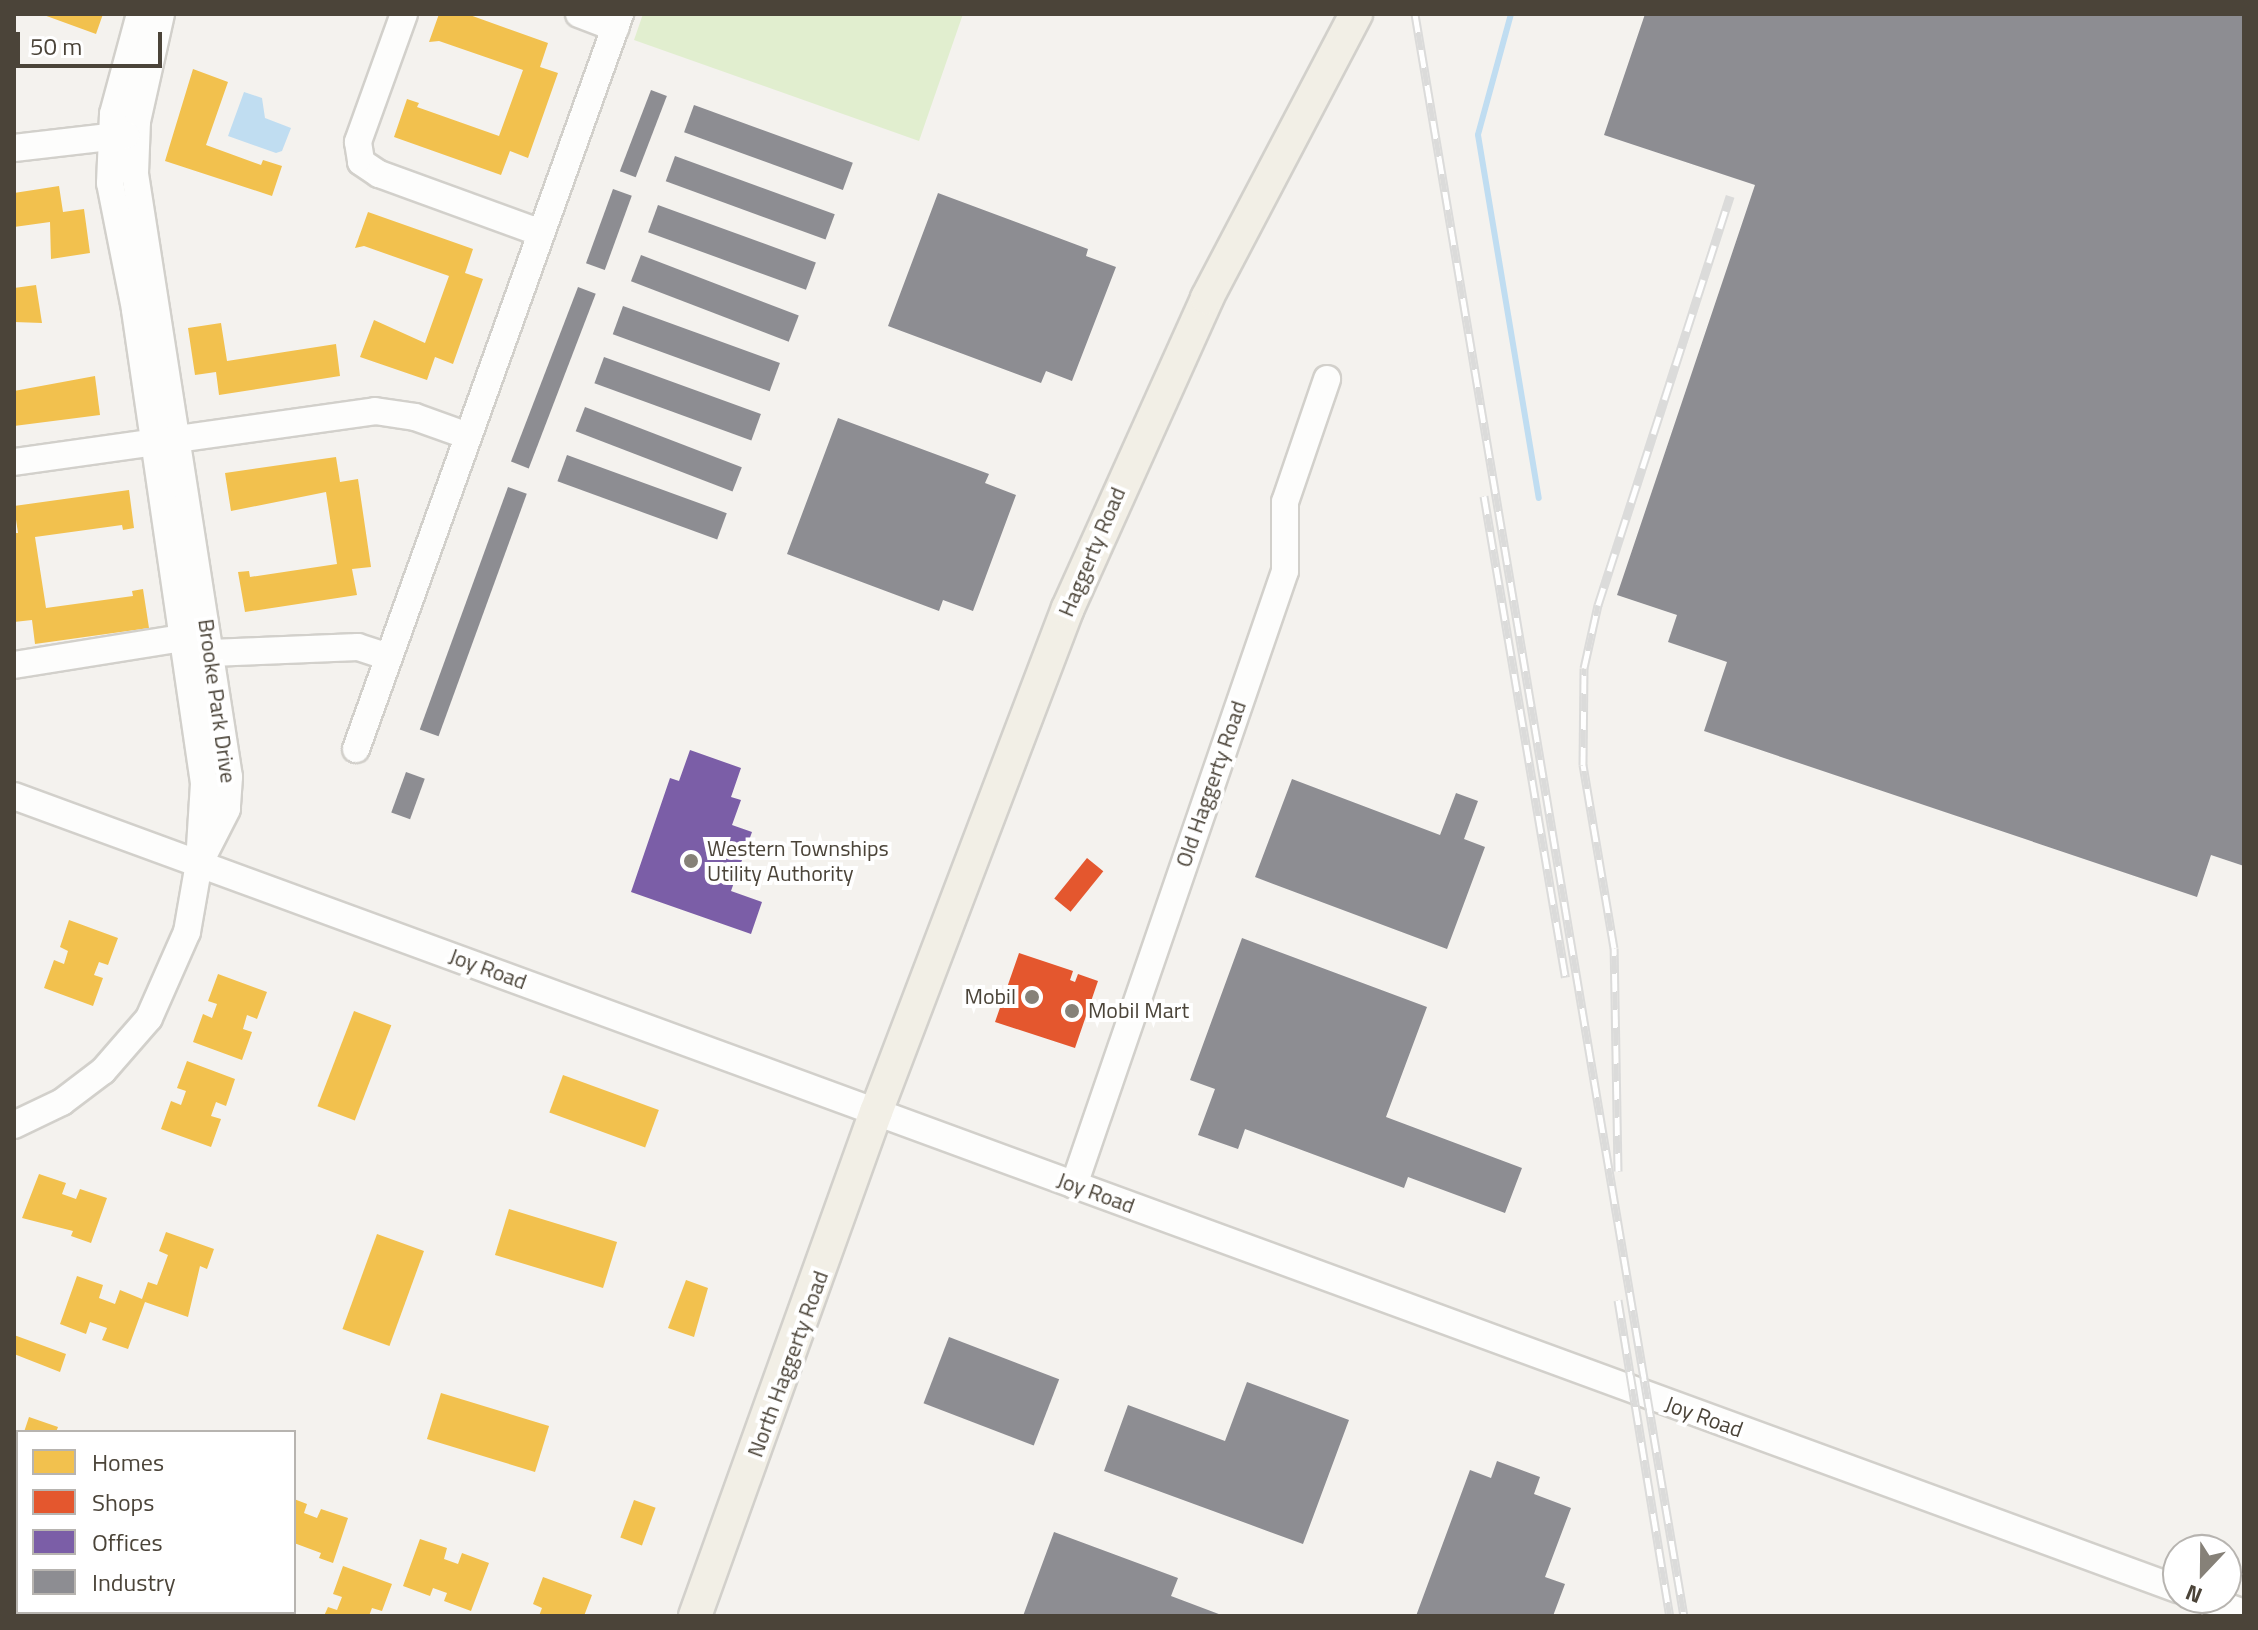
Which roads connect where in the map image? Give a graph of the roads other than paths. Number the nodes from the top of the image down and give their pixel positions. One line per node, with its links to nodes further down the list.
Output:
1 (140, 14): 7 (street, Brooke Park Drive)
2 (161, 14): 7 (street, Brooke Park Drive)
3 (404, 14): 9 (street)
4 (579, 14): 6 (street)
5 (1356, 14): 21 (main road, Haggerty Road)
6 (618, 21): 9 (street)
7 (124, 135): 8 (street); 12 (street, Brooke Park Drive)
8 (14, 148)
9 (541, 233): 11 (street)
10 (1327, 379): 23 (street, Old Haggerty Road)
11 (468, 436): 12 (street); 16 (street)
12 (168, 442): 13 (street); 14 (street, Brooke Park Drive); 15 (street, Brooke Park Drive)
13 (14, 462)
14 (183, 638): 15 (street); 17 (street); 20 (street, Brooke Park Drive)
15 (211, 653): 16 (street); 20 (street, Brooke Park Drive)
16 (388, 657): 18 (street)
17 (14, 665)
18 (356, 749)
19 (14, 796): 20 (street, Joy Road)
20 (199, 863): 21 (street, Joy Road); 22 (street)
21 (876, 1112): 23 (street, Joy Road); 25 (main road, North Haggerty Road)
22 (14, 1125)
23 (1074, 1185): 24 (street, Joy Road)
24 (2162, 1583)
25 (695, 1616)

